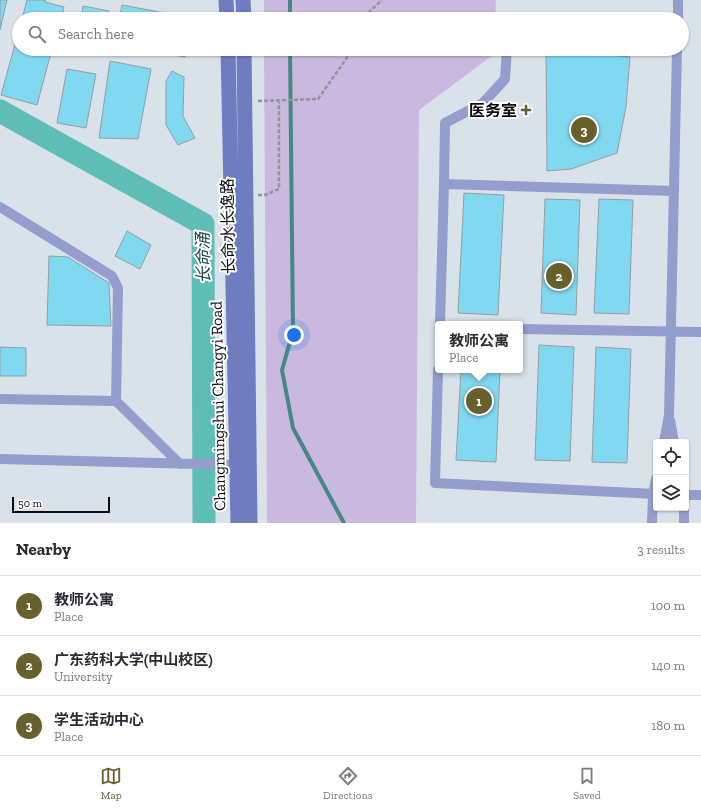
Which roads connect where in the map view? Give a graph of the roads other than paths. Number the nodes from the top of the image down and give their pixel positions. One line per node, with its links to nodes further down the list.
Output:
1 (226, 0): 4 (street)
2 (244, 0): 5 (street)
3 (678, 0): 6 (street)
4 (227, 12)
5 (244, 12)
6 (678, 12)
7 (228, 56): 26 (street, Changmingshui Changyi Road)
8 (244, 56): 33 (street, 长命水长逸路)
9 (507, 56): 11 (street)
10 (677, 56): 12 (street)
11 (444, 184): 12 (street); 14 (street)
12 (674, 191): 16 (street)
13 (0, 207): 20 (street)
14 (440, 321)
15 (523, 329): 16 (street)
16 (671, 332): 17 (street); 21 (street)
17 (701, 332)
18 (438, 373): 27 (street)
19 (0, 399): 20 (street)
20 (116, 401): 25 (street)
21 (669, 416): 22 (street); 23 (street)
22 (665, 439)
23 (673, 439)
24 (0, 459): 25 (street)
25 (180, 464): 26 (street)
26 (238, 465): 32 (street, Changmingshui Changyi Road)
27 (653, 494)
28 (689, 495): 29 (street)
29 (701, 495)
30 (653, 508): 34 (street)
31 (684, 511): 35 (street)
32 (238, 523)
33 (250, 523)
34 (652, 523)
35 (684, 523)

